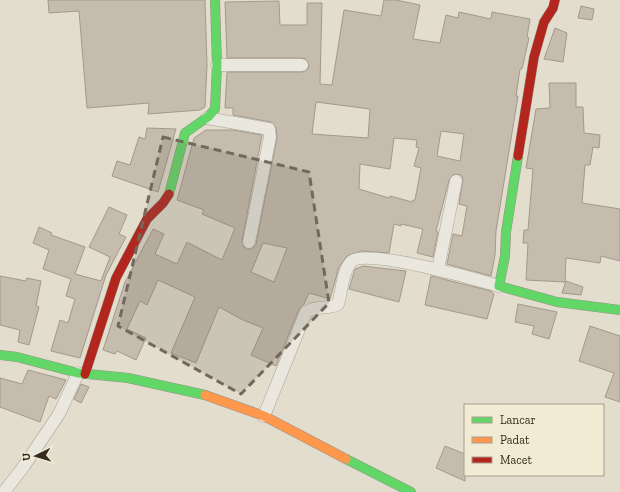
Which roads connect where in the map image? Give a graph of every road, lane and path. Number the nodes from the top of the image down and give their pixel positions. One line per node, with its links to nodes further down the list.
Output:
1 (215, 0): 3 (street)
2 (555, 0): 9 (street)
3 (217, 65): 4 (street); 5 (street)
4 (302, 65)
5 (207, 118): 7 (street); 12 (street)
6 (456, 181): 8 (street)
7 (249, 242)
8 (438, 269): 9 (street); 13 (street)
9 (499, 286): 10 (street)
10 (620, 310)
11 (0, 355): 12 (street)
12 (82, 374): 13 (street); 14 (street)
13 (264, 416): 15 (street)
14 (4, 492)
15 (411, 492)

